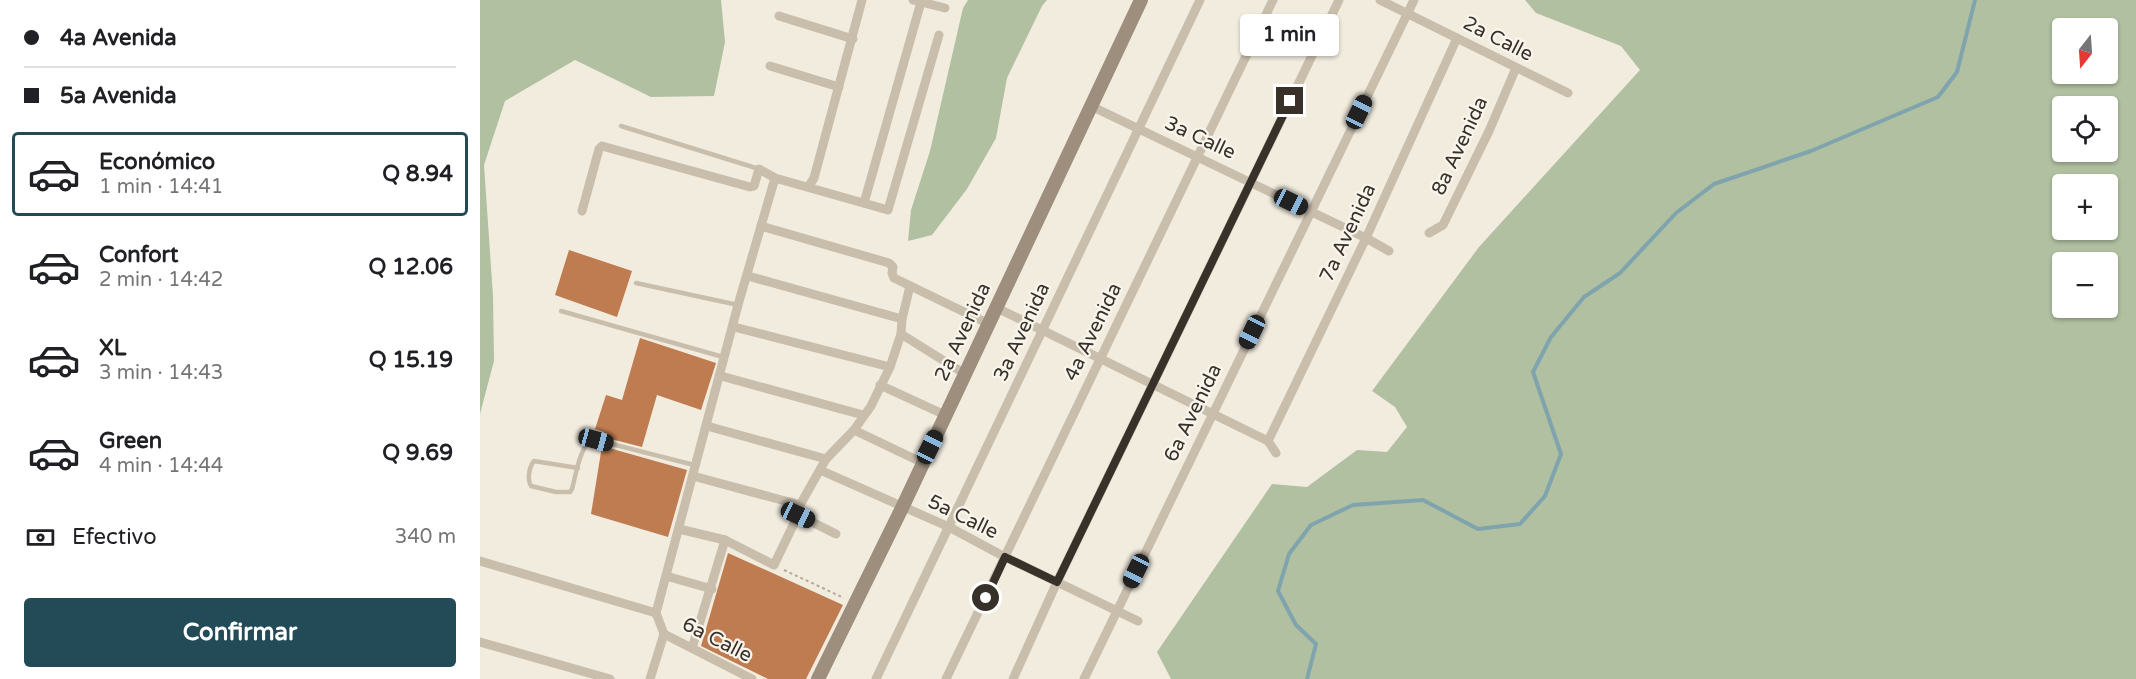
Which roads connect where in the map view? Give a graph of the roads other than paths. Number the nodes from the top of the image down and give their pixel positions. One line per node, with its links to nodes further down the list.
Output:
1 (862, 0): 14 (street)
2 (1141, 0): 19 (main road, 2a Avenida)
3 (1200, 0): 21 (street, 3a Avenida)
4 (1273, 0): 22 (street, 4a Avenida)
5 (1339, 0): 25 (street)
6 (1380, 0): 10 (street, 2a Calle)
7 (1414, 0): 10 (street, 6a Avenida)
8 (917, 1): 9 (street); 27 (street)
9 (945, 8)
10 (1407, 13): 13 (street, 2a Calle); 29 (street, 6a Avenida)
11 (779, 16): 14 (street)
12 (939, 35): 27 (street)
13 (1457, 38): 16 (street, 2a Calle); 32 (street, 7a Avenida)
14 (853, 39): 17 (street)
15 (770, 66): 17 (street)
16 (1516, 68): 18 (street, 2a Calle); 31 (street, 8a Avenida)
17 (839, 87): 26 (street)
18 (1568, 93)
19 (1091, 106): 21 (street, 3a Calle); 38 (main road, 2a Avenida)
20 (621, 126): 23 (lane)
21 (1138, 129): 22 (street, 3a Calle); 43 (street, 3a Avenida)
22 (1197, 156): 25 (street, 3a Calle); 46 (street, 4a Avenida)
23 (759, 169): 24 (street); 28 (street)
24 (775, 178): 26 (street); 30 (street)
25 (1251, 182): 29 (street, 3a Calle); 50 (street)
26 (809, 186): 27 (street)
27 (864, 203)
28 (582, 211)
29 (1311, 211): 32 (street, 3a Calle); 52 (street, 6a Avenida)
30 (761, 226): 34 (street); 36 (street)
31 (1429, 233)
32 (1366, 238): 33 (street, 3a Calle); 57 (street, 7a Avenida)
33 (1389, 251)
34 (748, 276): 37 (street); 40 (street)
35 (636, 283): 37 (lane)
36 (910, 286): 40 (street); 41 (street)
37 (738, 305): 42 (street)
38 (997, 308): 41 (main road, 2a Avenida); 43 (street)
39 (561, 311): 45 (lane)
40 (902, 319): 44 (street)
41 (989, 324): 48 (main road, 2a Avenida)
42 (734, 327): 45 (street); 47 (street)
43 (1043, 330): 46 (street); 68 (street, 3a Avenida)
44 (901, 334): 47 (street); 48 (street)
45 (726, 358): 49 (street)
46 (1101, 358): 50 (street); 72 (street, 4a Avenida)
47 (890, 367): 51 (street)
48 (965, 374): 54 (main road, 2a Avenida)
49 (721, 376): 53 (street); 55 (street)
50 (1154, 384): 52 (street); 75 (street)
51 (880, 385): 53 (street); 54 (street)
52 (1213, 413): 57 (street); 77 (street, 6a Avenida)
53 (863, 416): 56 (street)
54 (945, 416): 60 (main road, 2a Avenida)
55 (707, 426): 59 (street); 61 (street)
56 (854, 430): 59 (street); 60 (street)
57 (1268, 441): 58 (street)
58 (1276, 453)
59 (826, 459): 63 (street)
60 (923, 463): 66 (main road, 2a Avenida)
61 (696, 466): 62 (lane); 64 (street)
62 (578, 468): 62 (lane)
63 (820, 470): 65 (street); 66 (street, 5a Calle)
64 (693, 476): 65 (street); 69 (street)
65 (800, 505): 67 (street)
66 (902, 508): 68 (street, 5a Calle); 86 (main road, 2a Avenida)
67 (798, 515): 70 (street); 71 (street)
68 (949, 527): 72 (street, 5a Calle); 87 (street, 3a Avenida)
69 (679, 529): 71 (street); 74 (street)
70 (836, 534)
71 (725, 540): 76 (street)
72 (1005, 557): 75 (street, 5a Calle); 88 (street, 4a Avenida)
73 (480, 561): 78 (street)
74 (666, 576): 76 (street); 78 (street)
75 (1057, 582): 77 (street, 5a Calle); 89 (street)
76 (712, 589): 82 (street)
77 (1117, 611): 79 (street, 5a Calle); 90 (street, 6a Avenida)
78 (656, 613): 80 (street)
79 (1138, 621)
80 (664, 634): 82 (street, 6a Calle); 84 (street)
81 (480, 642): 83 (street)
82 (692, 648): 85 (street, 6a Calle)
83 (610, 679)
84 (650, 679)
85 (752, 679)
86 (818, 679)
87 (876, 679)
88 (946, 679)
89 (1013, 679)
90 (1084, 679)

